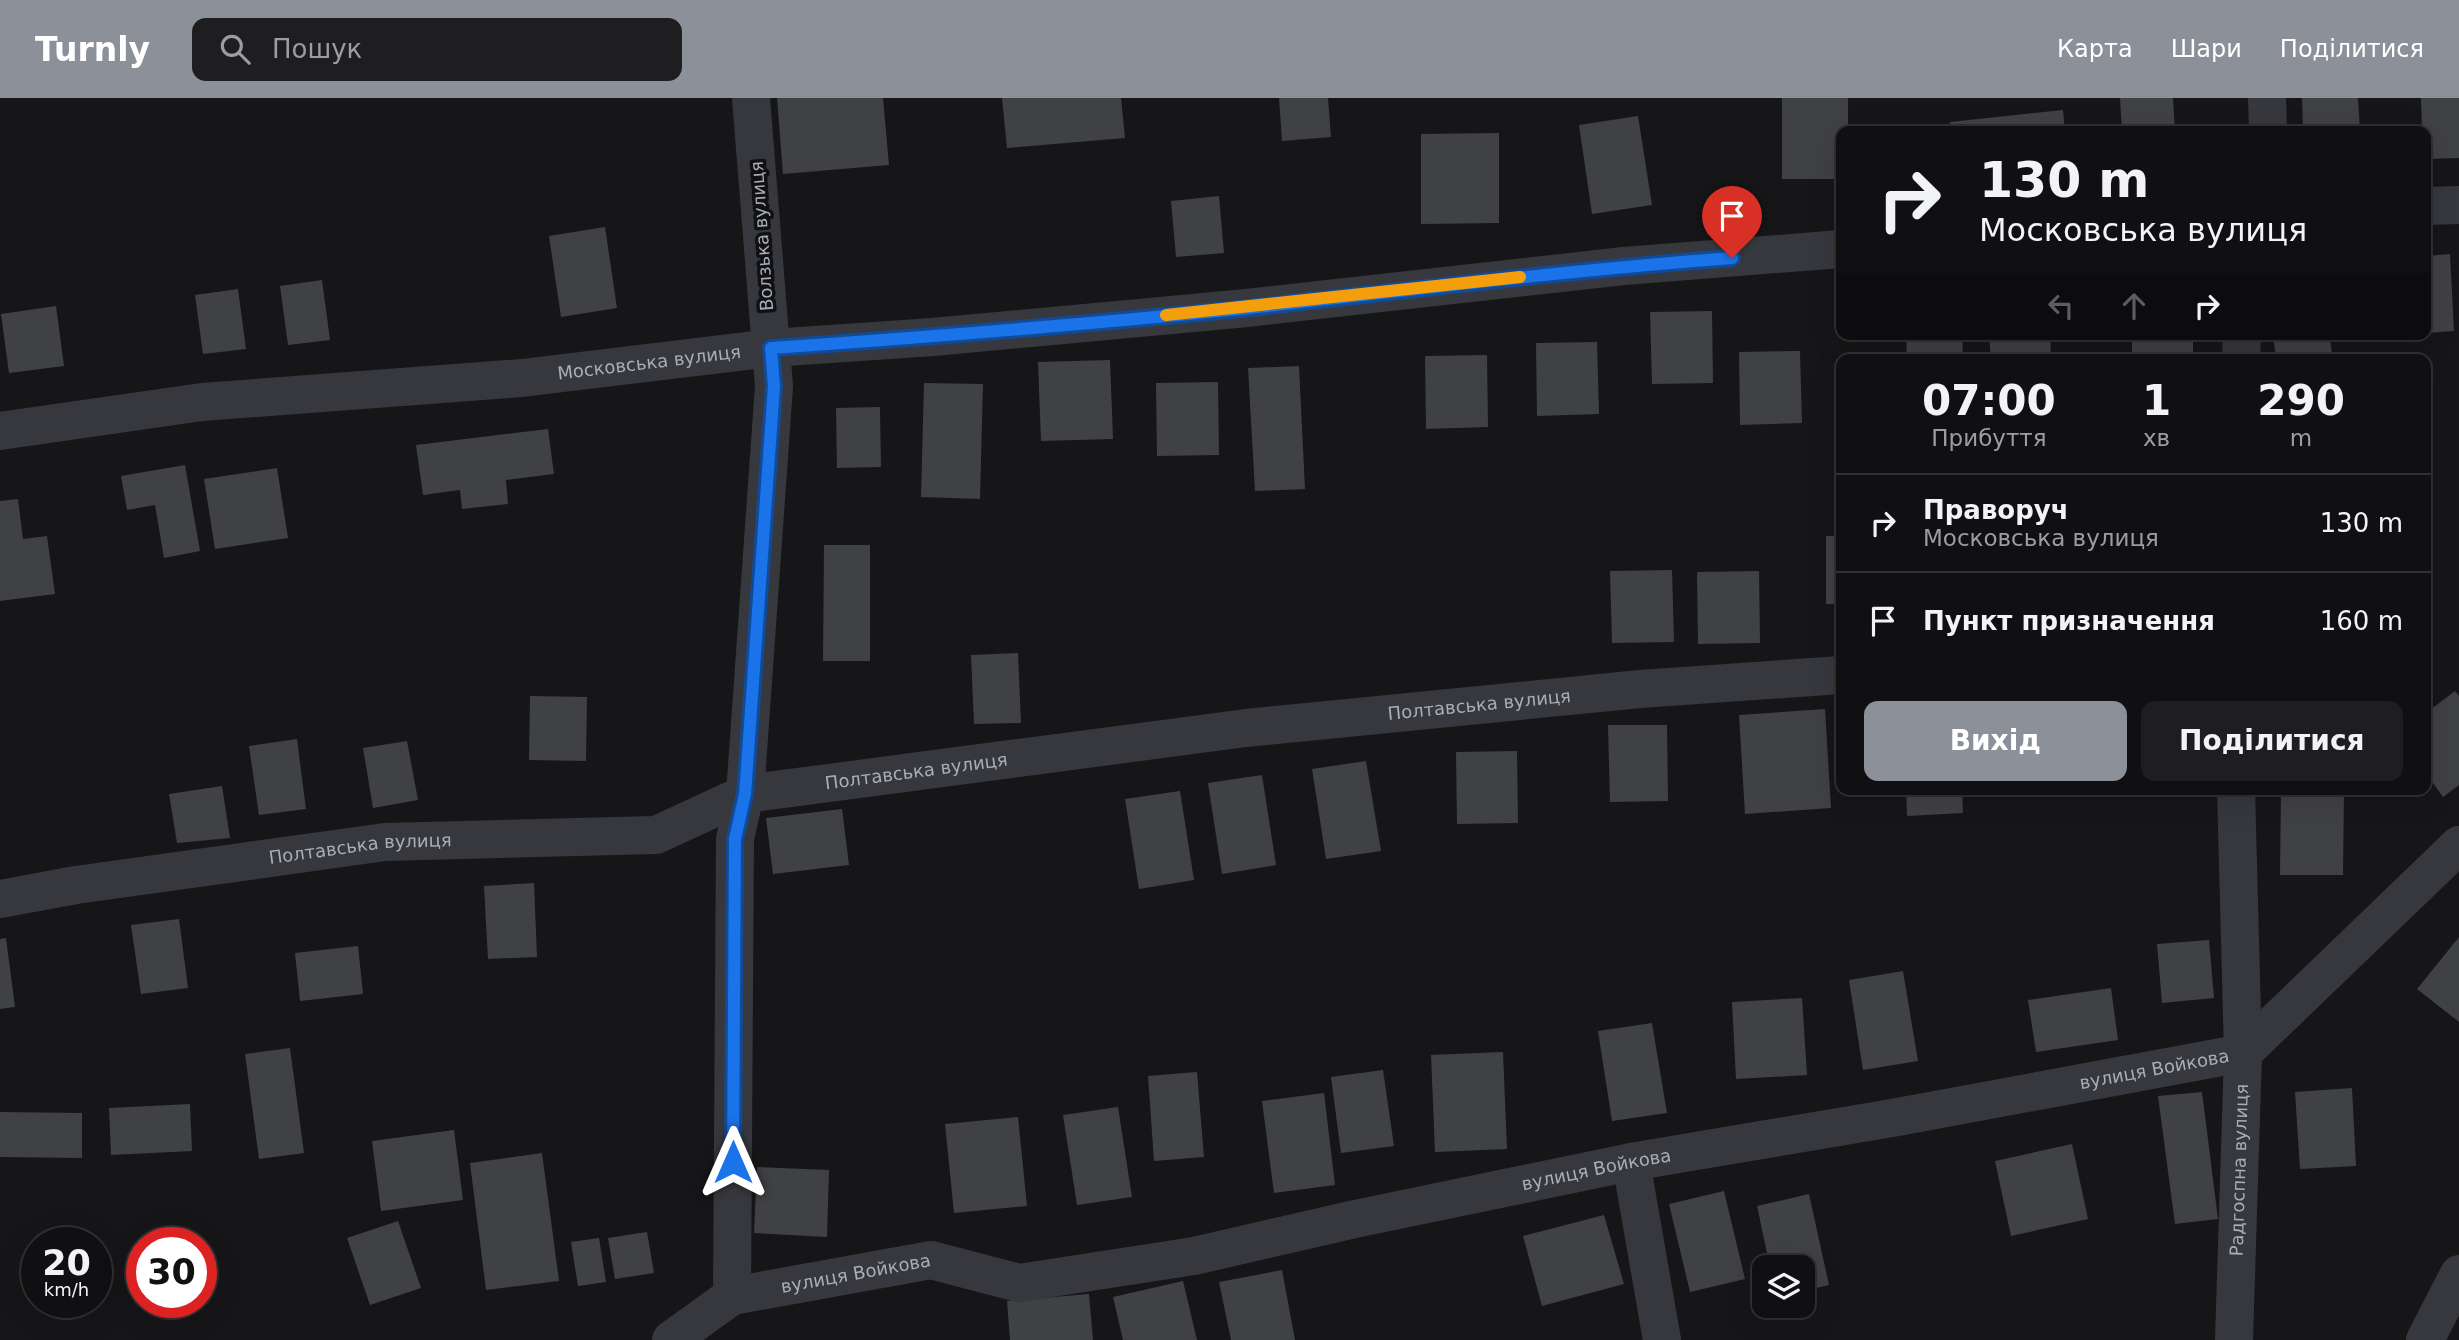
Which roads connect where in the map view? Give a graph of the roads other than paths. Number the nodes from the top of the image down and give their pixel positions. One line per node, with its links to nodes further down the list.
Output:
1 (751, 98): 7 (street, Волзька вулиця)
2 (2267, 98): 3 (street)
3 (2268, 126)
4 (2459, 205): 5 (street)
5 (2431, 206)
6 (1836, 250): 7 (street, Московська вулиця)
7 (771, 348): 8 (street, Московська вулиця); 10 (street, Волзька вулиця)
8 (0, 431)
9 (1836, 675): 10 (street, Полтавська вулиця)
10 (745, 794): 13 (street, Полтавська вулиця); 17 (street, Волзька вулиця)
11 (2236, 795): 14 (street, Радгоспна вулиця)
12 (2459, 845): 14 (street, вулиця Войкова)
13 (0, 899)
14 (2243, 1054): 15 (street, вулиця Войкова); 20 (street, Радгоспна вулиця)
15 (1630, 1162): 17 (street, вулиця Войкова); 19 (street)
16 (2459, 1274): 21 (street)
17 (732, 1296): 18 (street, вулиця Войкова)
18 (671, 1340)
19 (1662, 1340)
20 (2234, 1340)
21 (2425, 1340)

